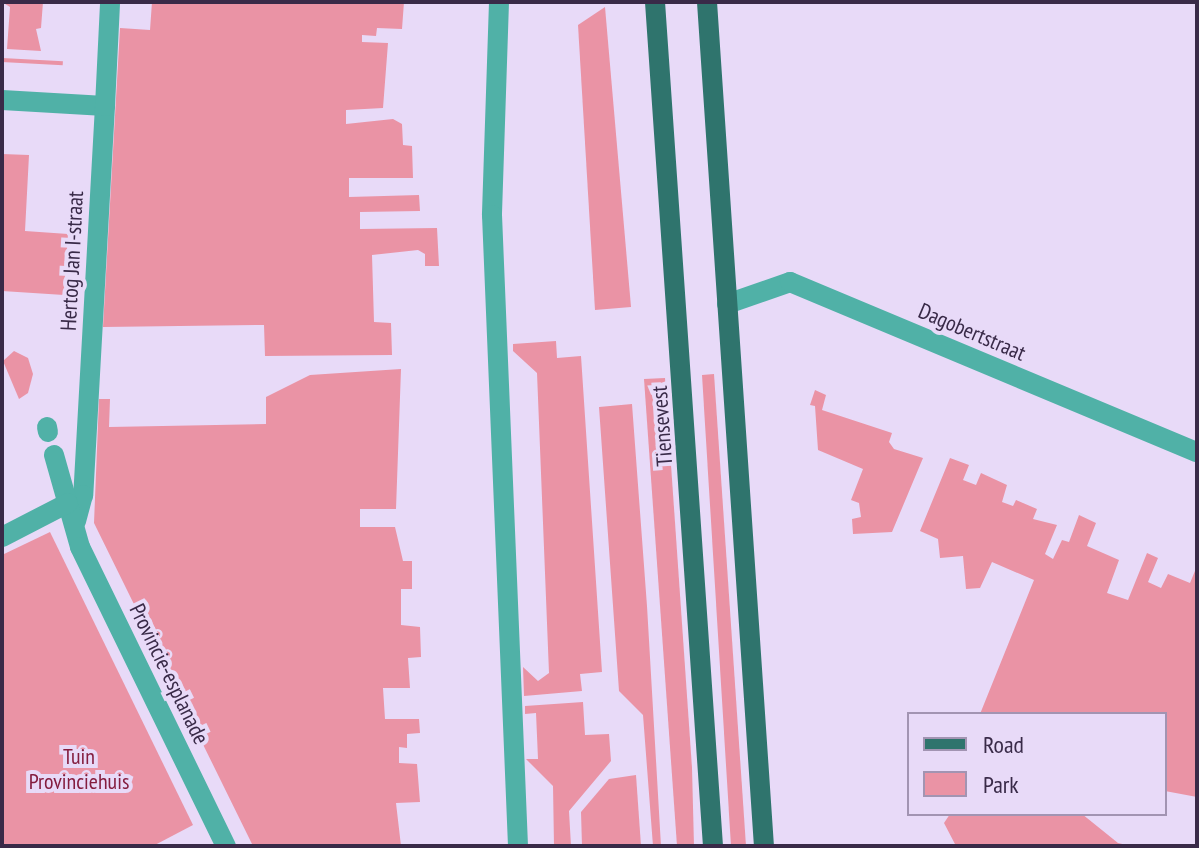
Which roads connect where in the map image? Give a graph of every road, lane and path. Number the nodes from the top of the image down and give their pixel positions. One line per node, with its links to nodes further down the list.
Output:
1 (110, 2): 6 (street, Hertog Jan I-straat)
2 (499, 2): 13 (street)
3 (655, 2): 14 (main road, Tiensevest)
4 (707, 2): 7 (main road)
5 (2, 100): 6 (street)
6 (105, 106): 10 (street, Hertog Jan I-straat)
7 (727, 304): 8 (street, Dagobertstraat); 15 (main road)
8 (1197, 452)
9 (54, 455): 10 (street, Provincie-esplanade)
10 (72, 512): 11 (street); 12 (street, Provincie-esplanade)
11 (2, 537)
12 (226, 846)
13 (518, 846)
14 (713, 846)
15 (764, 846)

